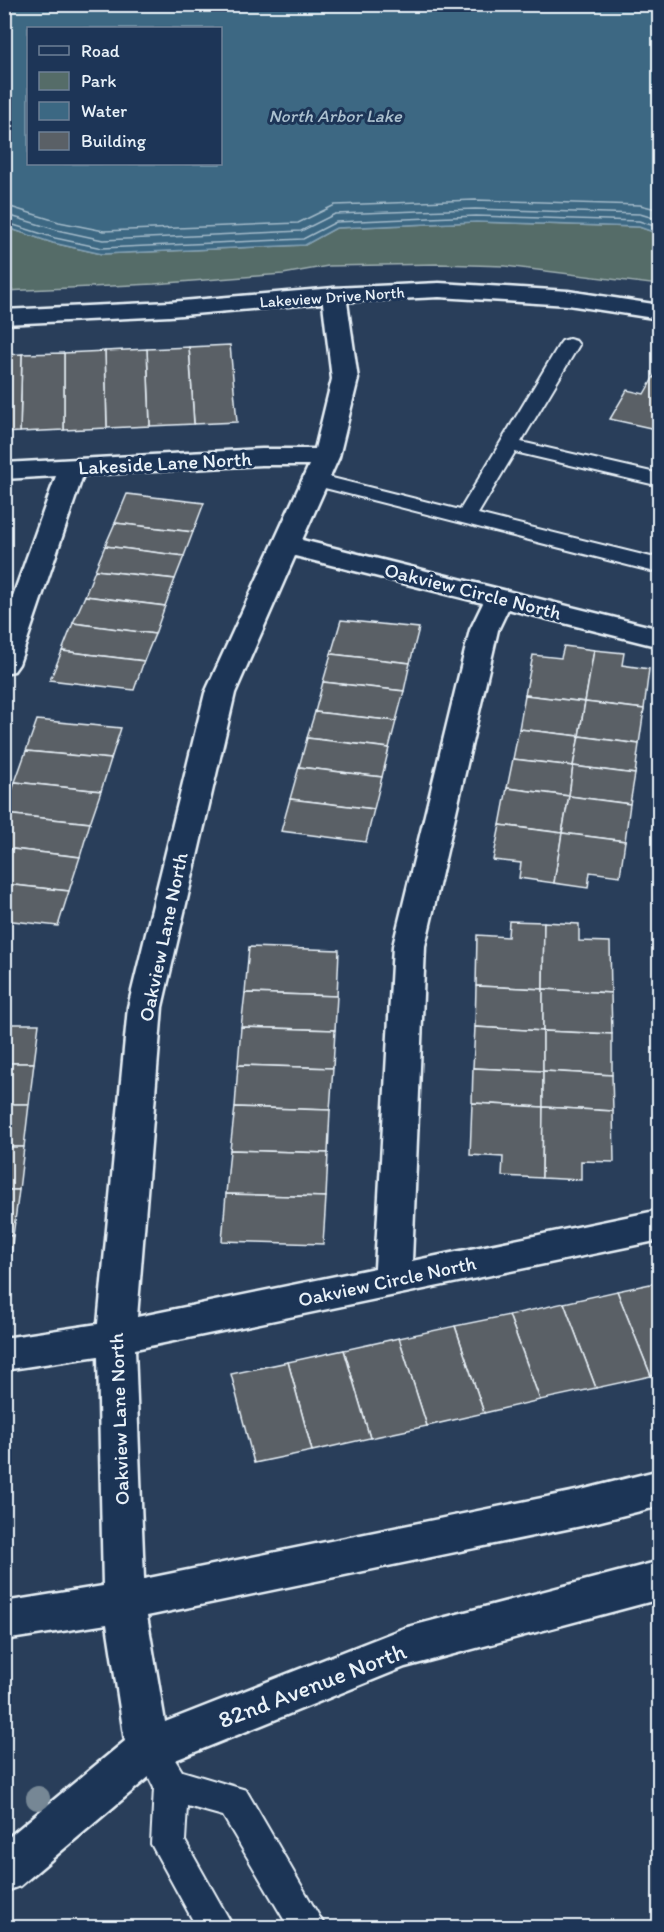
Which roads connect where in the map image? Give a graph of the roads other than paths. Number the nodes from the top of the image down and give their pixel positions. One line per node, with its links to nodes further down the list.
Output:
1 (334, 295): 2 (street, Lakeview Drive North); 3 (street, Lakeview Drive North); 7 (street, Oakview Lane North)
2 (660, 312)
3 (4, 317)
4 (569, 345): 5 (lane)
5 (510, 445): 9 (lane); 10 (lane)
6 (72, 468): 7 (street, Lakeside Lane North); 8 (street, Lakeside Lane North); 15 (street)
7 (321, 469): 10 (lane); 11 (street, Oakview Lane North)
8 (4, 471)
9 (660, 480)
10 (466, 518): 12 (lane)
11 (286, 545): 13 (street, Oakview Circle North); 18 (street, Oakview Lane North)
12 (660, 562)
13 (500, 597): 14 (street, Oakview Circle North); 17 (street)
14 (660, 638)
15 (4, 664)
16 (660, 1225): 17 (street, Oakview Circle North)
17 (393, 1279): 18 (street, Oakview Circle North)
18 (116, 1337): 19 (street, Oakview Circle North); 22 (street, Oakview Lane North)
19 (4, 1354)
20 (660, 1488): 22 (street)
21 (660, 1580): 24 (street, 82nd Avenue North)
22 (124, 1602): 23 (street); 24 (street, Oakview Lane North)
23 (4, 1621)
24 (160, 1767): 25 (street, 82nd Avenue North); 26 (lane); 27 (lane)
25 (4, 1870)
26 (217, 1928)
27 (309, 1928)

